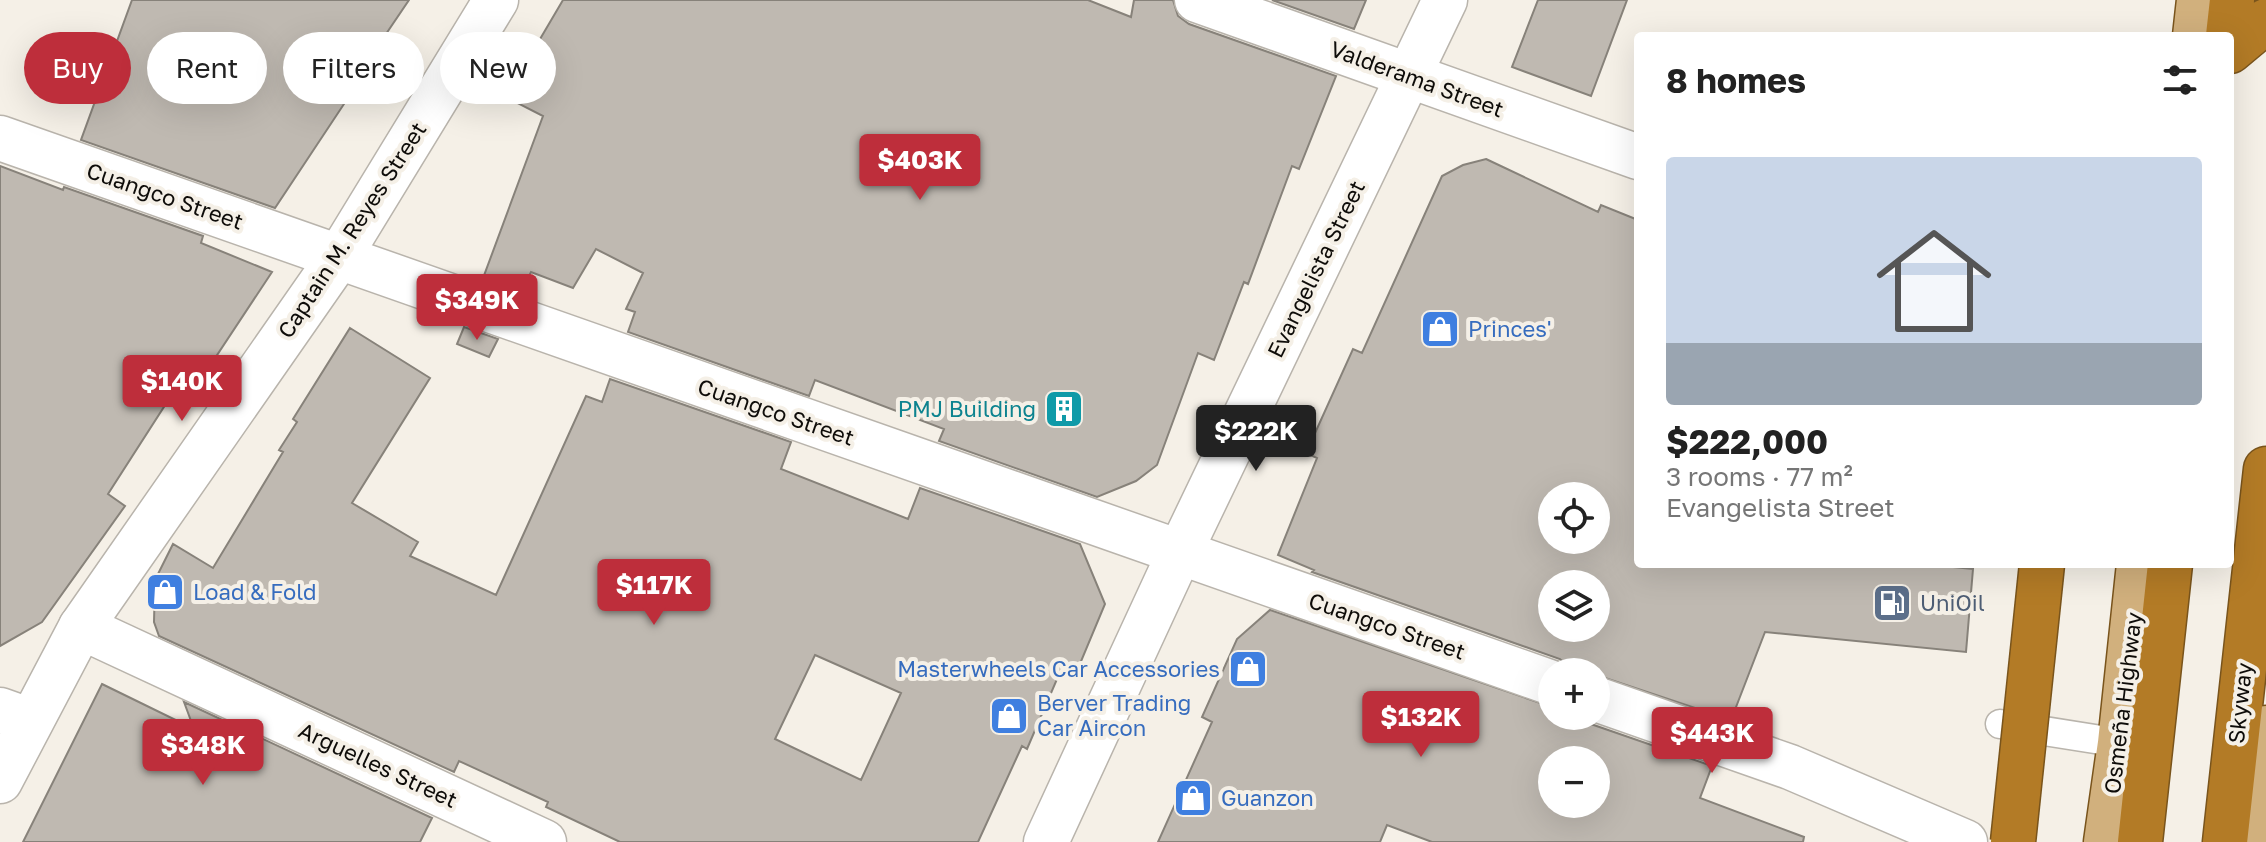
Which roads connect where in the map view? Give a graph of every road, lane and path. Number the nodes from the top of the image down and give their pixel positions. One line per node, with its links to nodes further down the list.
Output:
1 (496, 0): 13 (street, Captain M. Reyes Street)
2 (1197, 0): 10 (street, Valderama Street)
3 (1445, 0): 10 (street, Evangelista Street)
4 (2199, 0): 7 (main road)
5 (2232, 0): 8 (highway)
6 (2266, 21): 9 (highway)
7 (2195, 32)
8 (2228, 32)
9 (2234, 48)
10 (1409, 76): 12 (street, Valderama Street); 15 (street, Evangelista Street)
11 (0, 138): 13 (street, Cuangco Street)
12 (1634, 156)
13 (339, 257): 15 (street, Cuangco Street); 19 (street, Captain M. Reyes Street)
14 (2266, 469): 33 (highway, Skyway)
15 (1179, 554): 20 (street, Cuangco Street); 28 (street, Evangelista Street)
16 (2042, 568): 30 (highway, bridge)
17 (2139, 568): 25 (main road, Osmeña Highway)
18 (2170, 568): 32 (highway)
19 (81, 627): 22 (street, Captain M. Reyes Street); 27 (street, Arguelles Street)
20 (1538, 678)
21 (1610, 704): 29 (street)
22 (16, 716): 26 (street, Captain M. Reyes Street)
23 (2000, 724): 25 (lane)
24 (2266, 728): 34 (main road)
25 (2120, 743): 31 (main road, Osmeña Highway)
26 (0, 781)
27 (544, 842)
28 (1046, 842)
29 (1965, 842)
30 (2013, 842)
31 (2106, 842)
32 (2140, 842)
33 (2225, 842)
34 (2252, 842)

